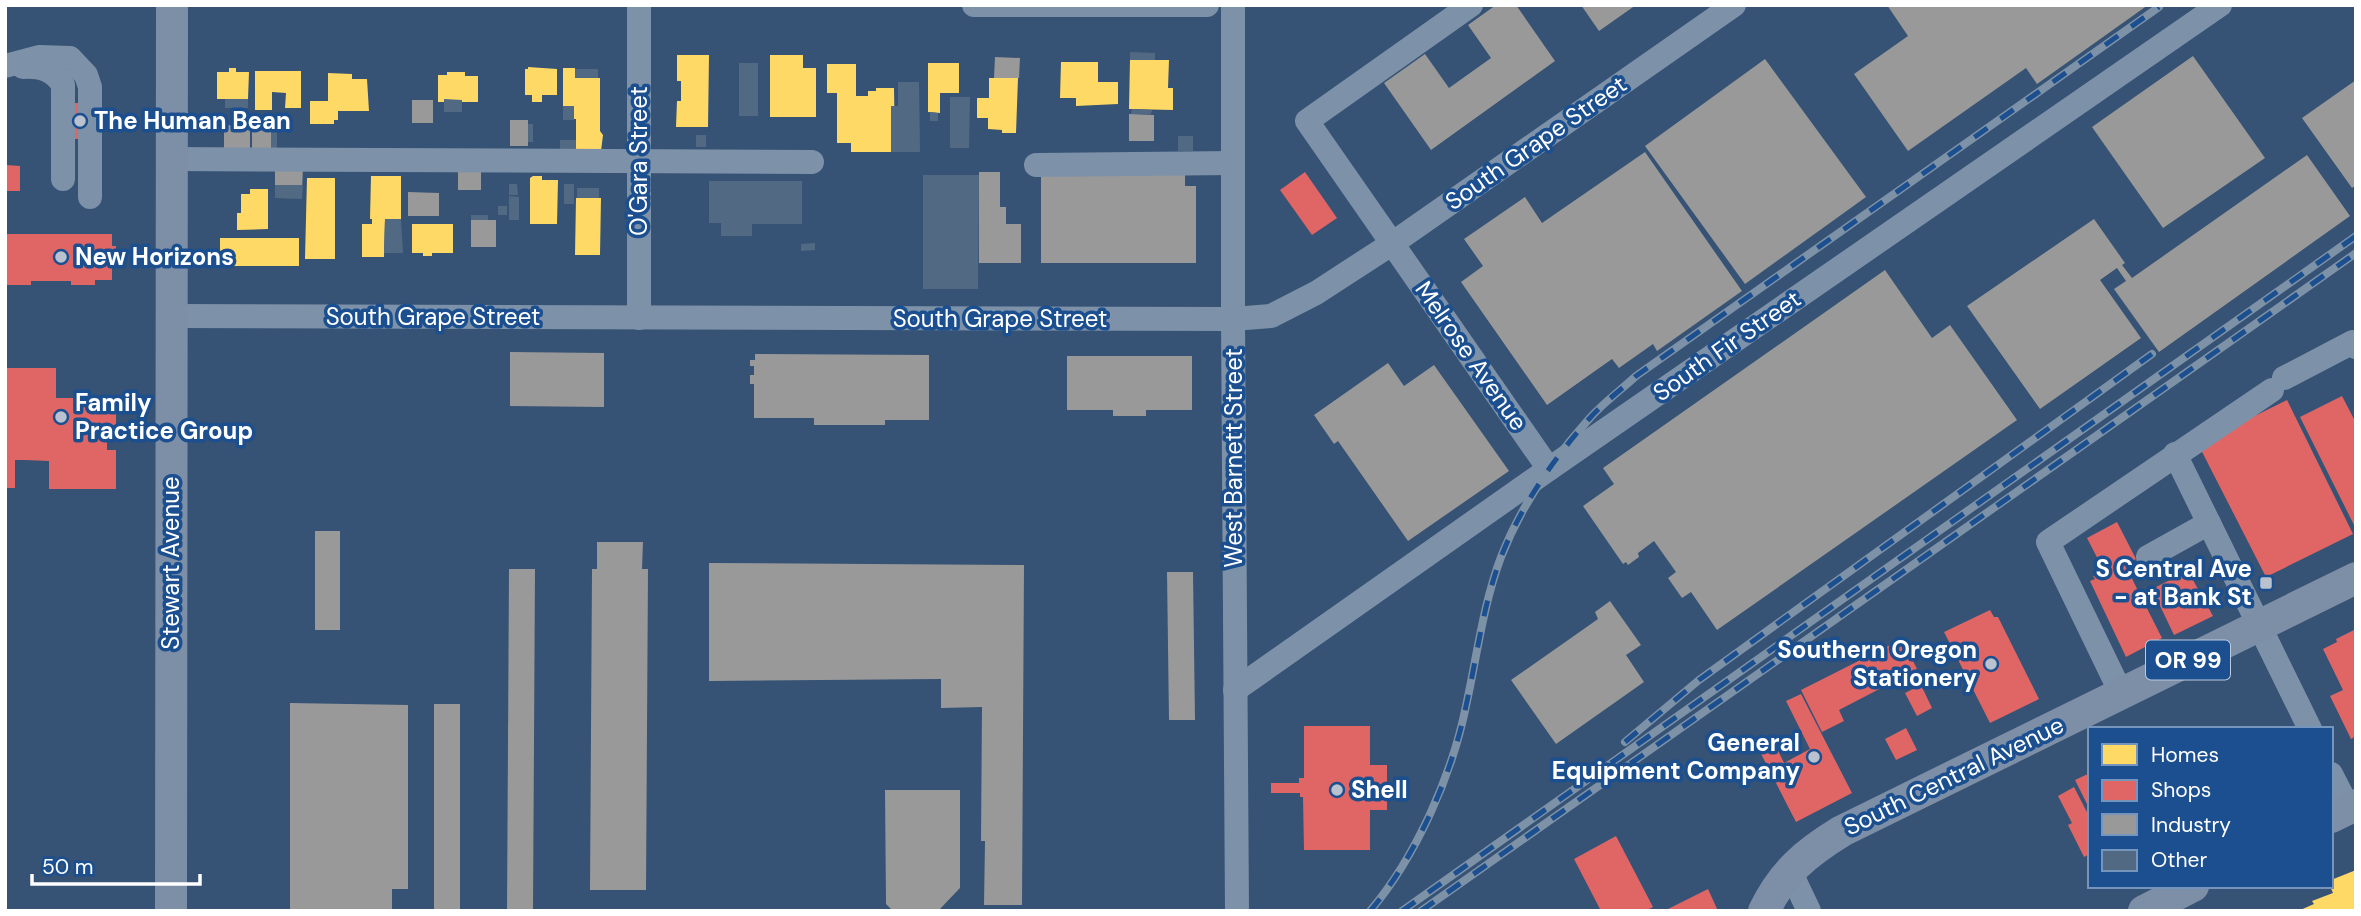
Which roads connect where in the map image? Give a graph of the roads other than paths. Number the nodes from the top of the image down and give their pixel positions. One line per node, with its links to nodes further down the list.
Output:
1 (172, 5): 10 (main road, Stewart Avenue)
2 (639, 5): 12 (street, O'Gara Street)
3 (974, 5): 4 (street)
4 (1207, 5)
5 (1233, 5): 13 (street, West Barnett Street)
6 (1471, 5): 17 (street, Melrose Avenue)
7 (1734, 5): 17 (street, South Grape Street)
8 (2220, 5): 23 (street, South Fir Street)
9 (5, 67): 15 (street); 16 (street)
10 (172, 159): 12 (street); 18 (main road, Stewart Avenue)
11 (812, 162): 12 (street)
12 (640, 163): 19 (street, O'Gara Street)
13 (1233, 163): 14 (street); 20 (street, West Barnett Street)
14 (1036, 165)
15 (63, 179)
16 (90, 197)
17 (1393, 243): 20 (street, South Grape Street); 23 (street, Melrose Avenue)
18 (172, 316): 19 (street, South Grape Street); 35 (main road, Stewart Avenue)
19 (639, 318): 20 (street, South Grape Street)
20 (1233, 319): 28 (street, West Barnett Street)
21 (2356, 347): 22 (street)
22 (2175, 454): 24 (street); 29 (street)
23 (1549, 469): 28 (street, South Fir Street)
24 (2210, 523): 25 (street); 27 (street)
25 (2148, 557)
26 (2356, 578): 27 (main road, South Central Avenue / OR 99)
27 (2260, 625): 29 (main road, South Central Avenue / OR 99); 30 (street)
28 (1235, 690): 36 (street, West Barnett Street)
29 (2121, 694): 33 (main road, South Central Avenue / OR 99)
30 (2309, 727)
31 (2333, 779): 32 (street)
32 (2345, 810)
33 (1790, 871): 37 (main road, South Central Avenue / OR 99); 38 (street)
34 (2189, 888): 39 (main road)
35 (171, 911)
36 (1237, 911)
37 (1764, 911)
38 (1809, 911)
39 (2144, 911)

